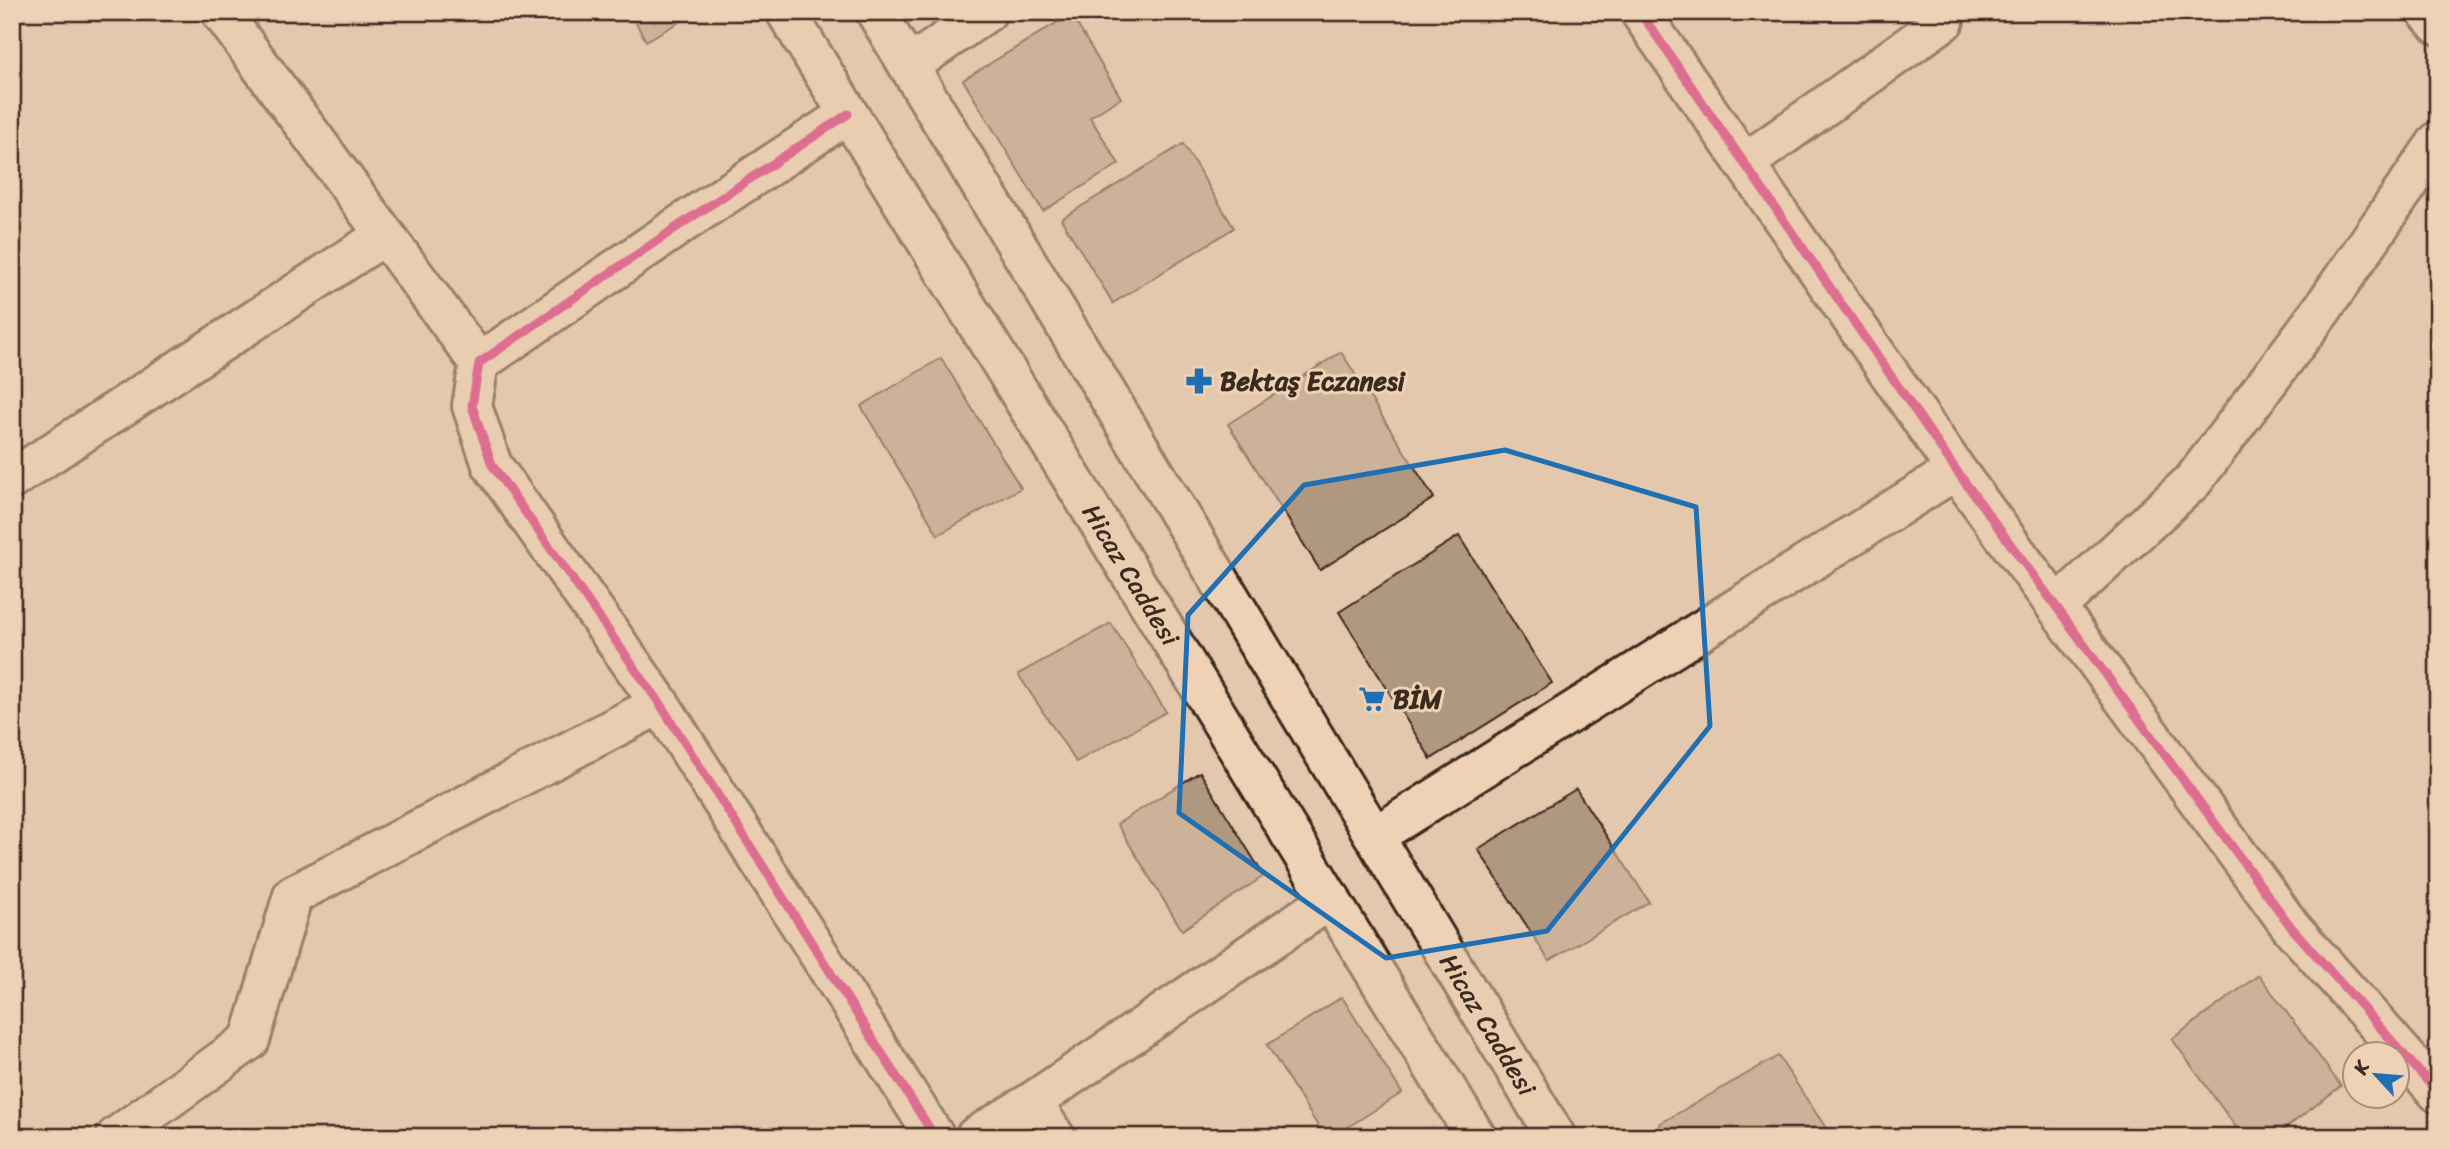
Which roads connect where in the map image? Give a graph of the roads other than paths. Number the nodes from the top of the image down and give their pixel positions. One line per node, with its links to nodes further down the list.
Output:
1 (221, 12): 13 (street)
2 (786, 12): 10 (street, Hicaz Caddesi)
3 (876, 12): 9 (street, Hicaz Caddesi)
4 (987, 12): 9 (street)
5 (1640, 12): 12 (street)
6 (1944, 12): 12 (street)
7 (2427, 12): 8 (street)
8 (2438, 25)
9 (909, 66): 19 (street, Hicaz Caddesi)
10 (848, 114): 14 (street); 20 (street, Hicaz Caddesi)
11 (2438, 141): 17 (street)
12 (1745, 163): 15 (street)
13 (385, 235): 14 (street); 16 (street)
14 (479, 363): 18 (street)
15 (1956, 470): 17 (street); 19 (street)
16 (12, 478)
17 (2056, 607): 21 (street)
18 (660, 704): 23 (street); 24 (street)
19 (1375, 836): 28 (street, Hicaz Caddesi)
20 (1331, 899): 22 (street); 27 (street, Hicaz Caddesi)
21 (2438, 1093)
22 (1032, 1102): 25 (street); 26 (street)
23 (116, 1137)
24 (935, 1137)
25 (975, 1137)
26 (1055, 1137)
27 (1476, 1137)
28 (1556, 1137)

